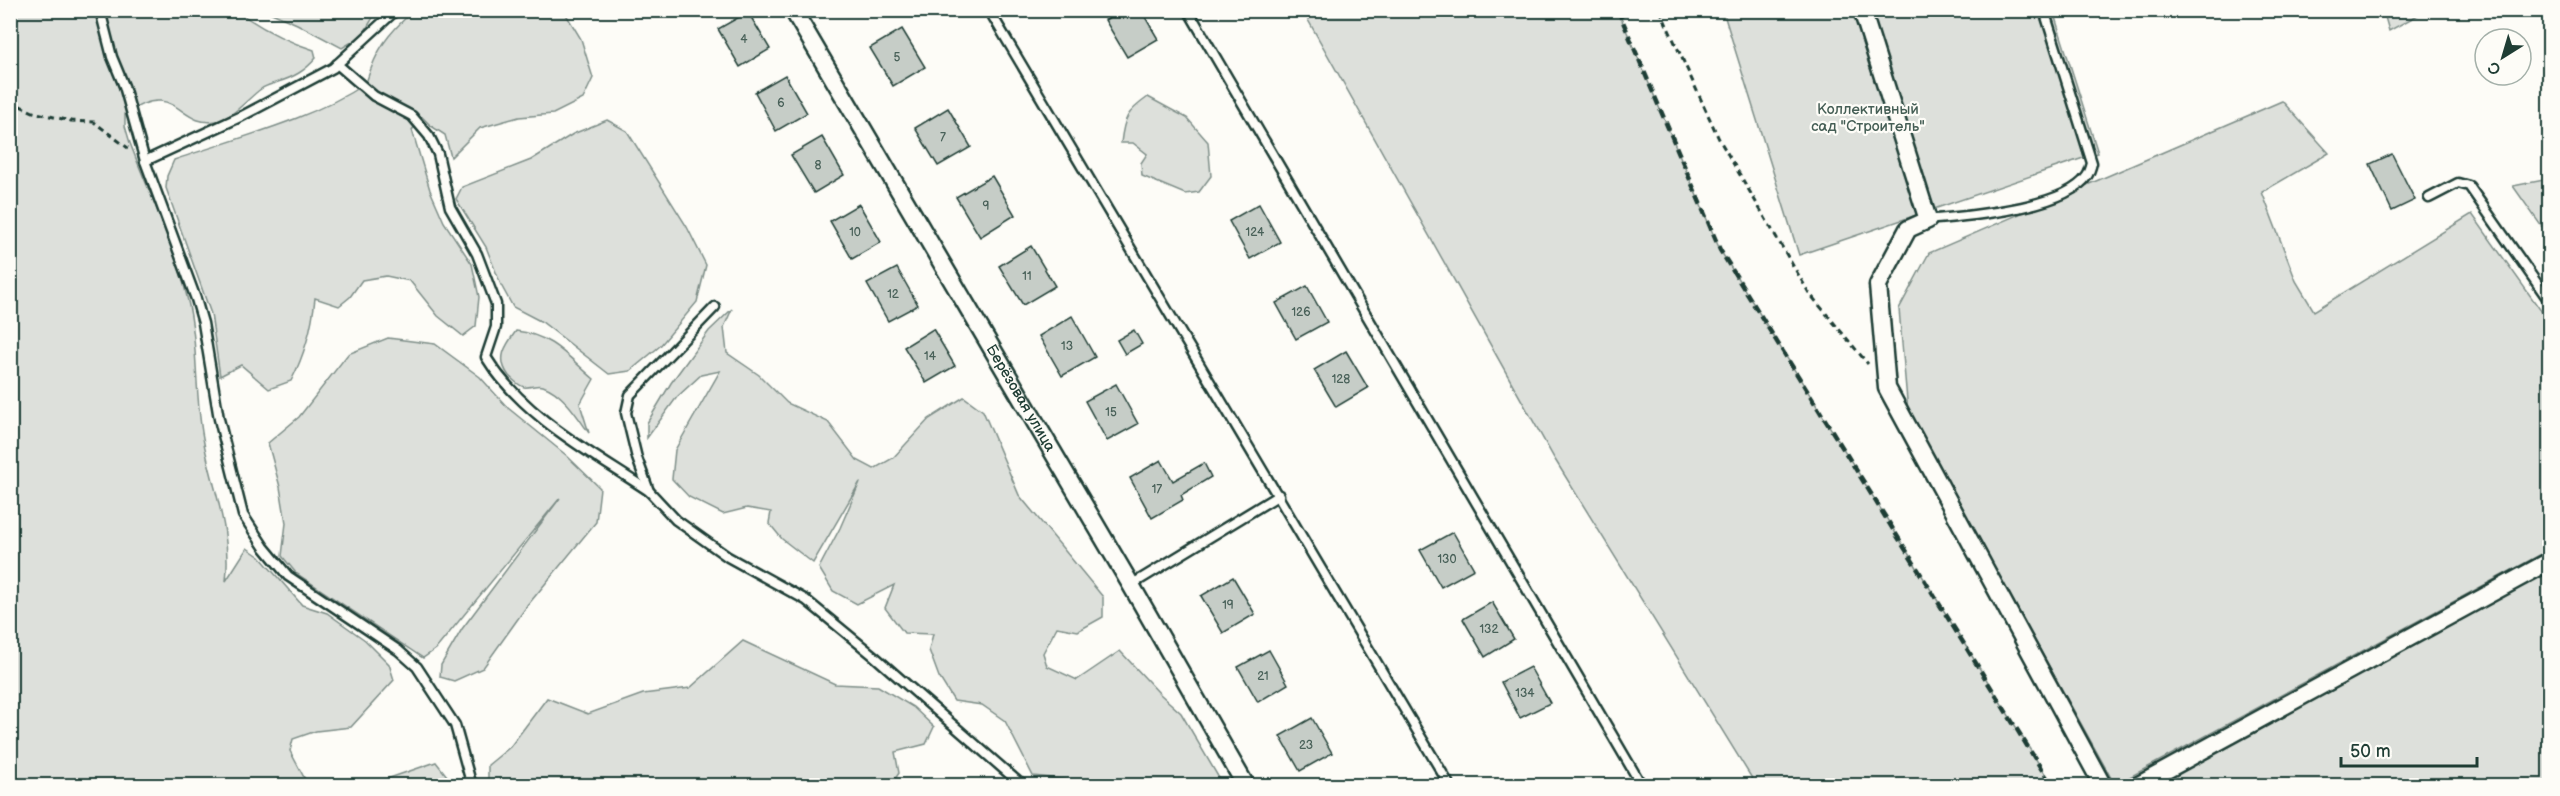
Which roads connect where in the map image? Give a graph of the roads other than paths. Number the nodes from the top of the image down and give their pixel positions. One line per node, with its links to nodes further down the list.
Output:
1 (100, 10): 9 (lane)
2 (396, 10): 8 (lane)
3 (793, 10): 17 (street, Берёзовая улица)
4 (989, 10): 15 (lane)
5 (1188, 10): 22 (lane)
6 (1862, 10): 11 (street)
7 (2044, 10): 11 (lane)
8 (337, 64): 9 (lane); 14 (lane)
9 (145, 161): 18 (lane)
10 (2429, 198): 12 (lane)
11 (1928, 220): 23 (street)
12 (2550, 302)
13 (715, 308): 14 (lane)
14 (649, 491): 19 (lane)
15 (1279, 495): 17 (lane); 21 (lane)
16 (2550, 561): 24 (street)
17 (1131, 585): 20 (street, Берёзовая улица)
18 (472, 786)
19 (1023, 786)
20 (1246, 786)
21 (1450, 786)
22 (1642, 786)
23 (2103, 786)
24 (2137, 786)

